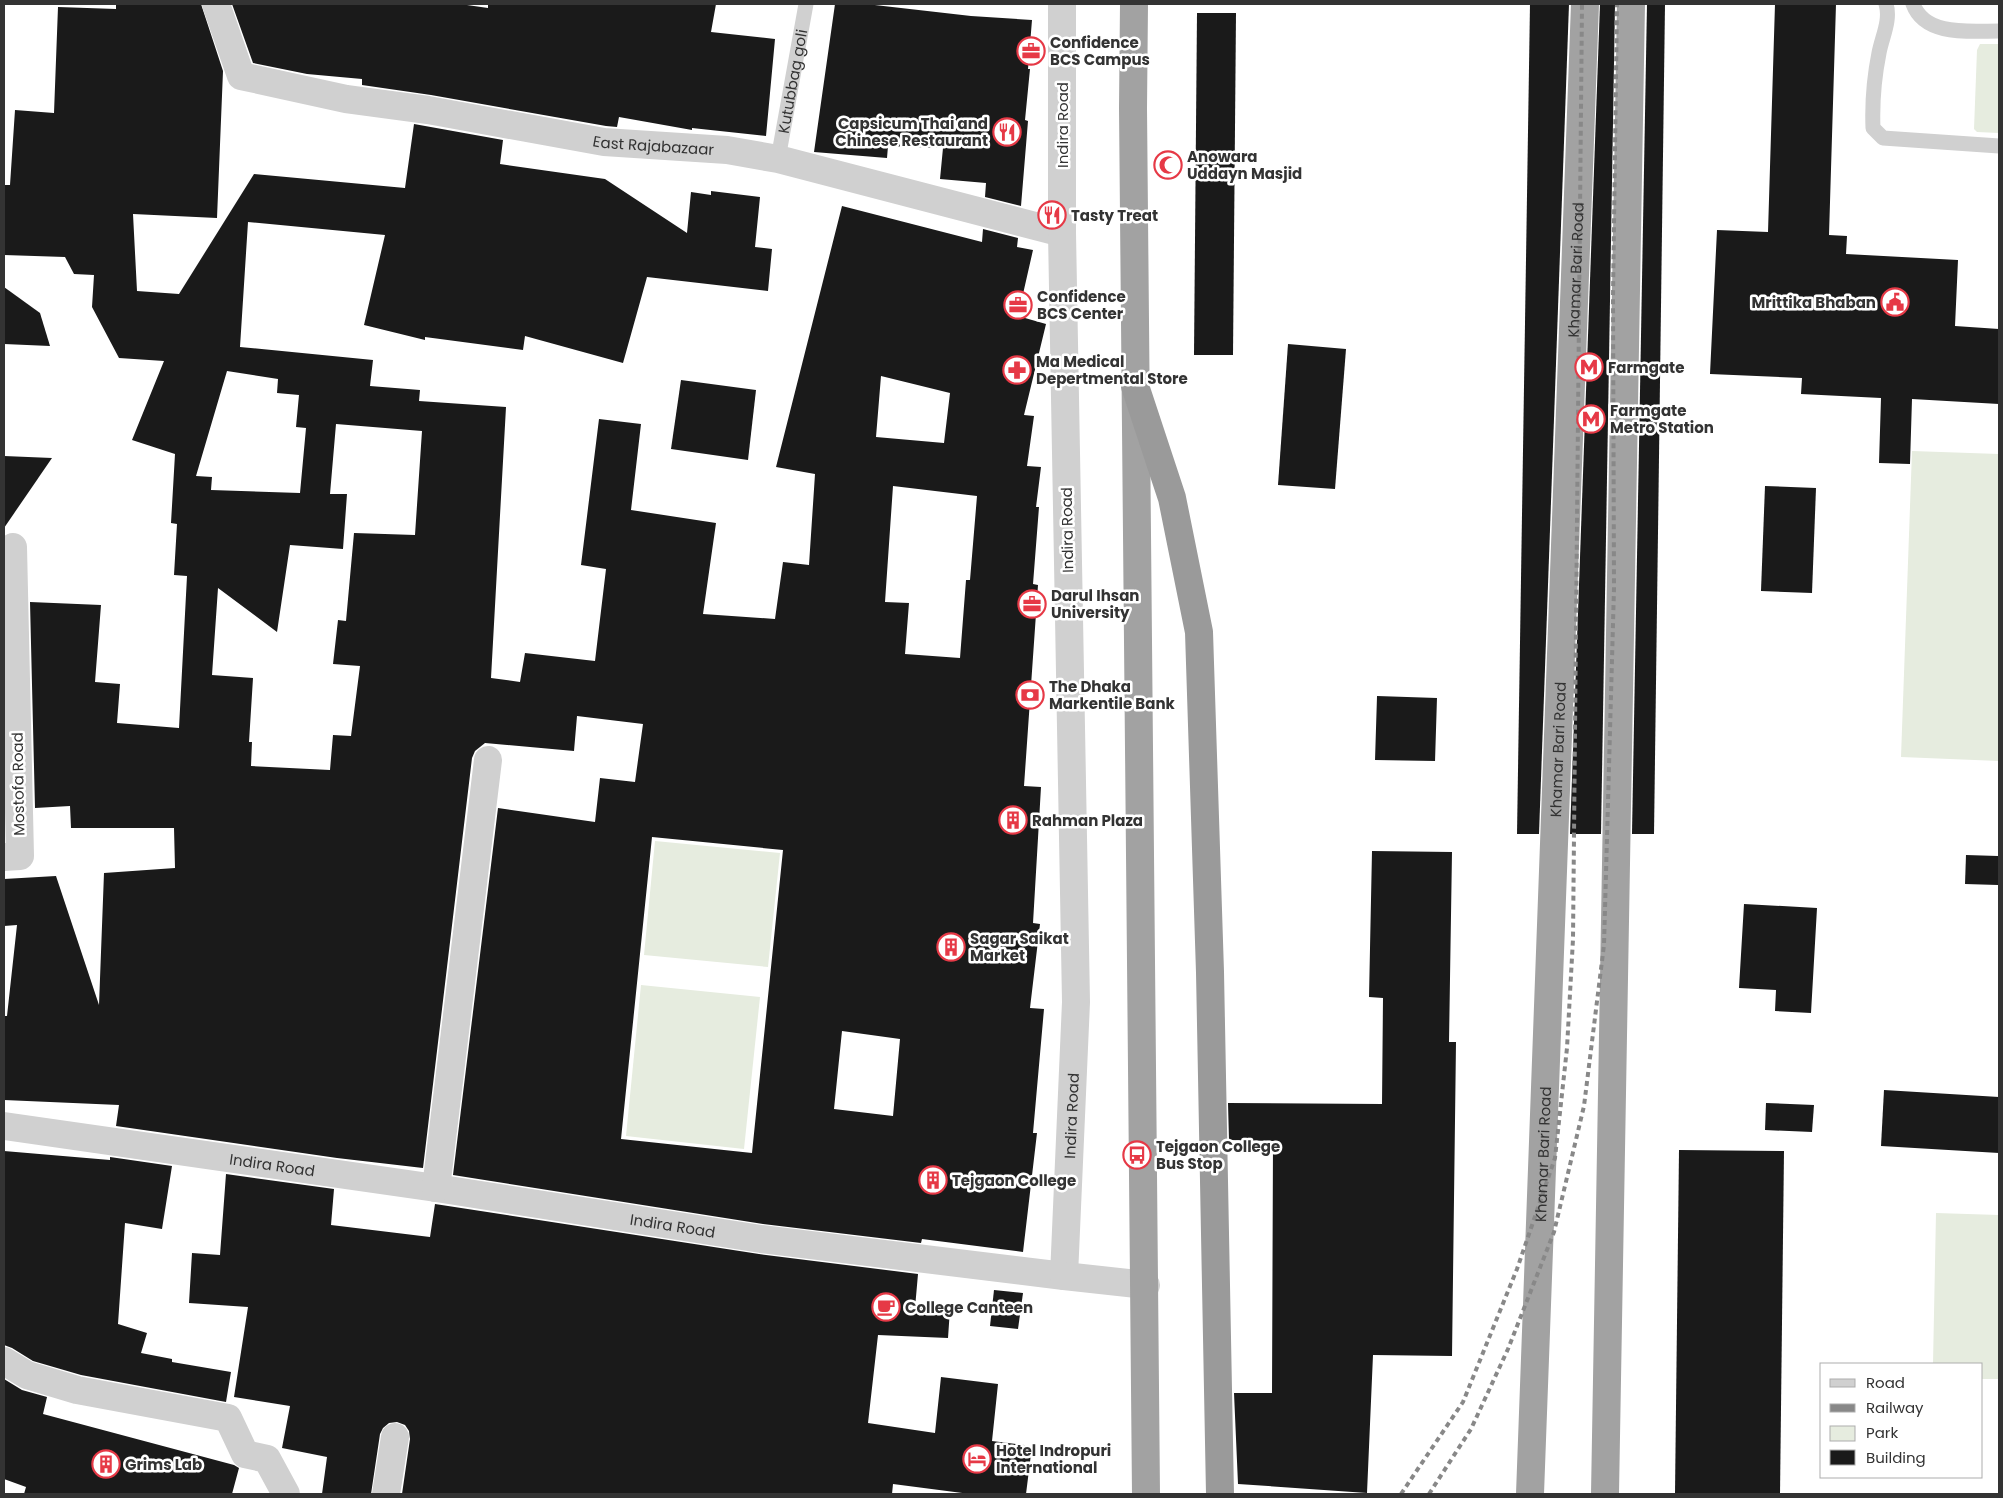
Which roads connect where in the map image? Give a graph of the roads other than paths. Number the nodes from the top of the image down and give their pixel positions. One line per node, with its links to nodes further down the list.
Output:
1 (216, 4): 11 (street, East Rajabazaar)
2 (806, 4): 11 (lane, Kutubbag goli)
3 (1062, 4): 12 (street, Indira Road)
4 (1134, 4): 13 (highway)
5 (1585, 4): 27 (highway, Khamar Bari Road)
6 (1631, 4): 28 (highway)
7 (1886, 4): 10 (lane)
8 (1913, 4): 9 (lane)
9 (1999, 31)
10 (1999, 146)
11 (778, 159): 12 (street, East Rajabazaar)
12 (1062, 233): 19 (street, Indira Road)
13 (1135, 386): 20 (highway); 26 (highway)
14 (13, 547): 16 (street, Mostofa Road)
15 (488, 760): 18 (street)
16 (4, 857)
17 (4, 1126): 18 (street, Indira Road)
18 (436, 1188): 19 (street, Indira Road)
19 (1064, 1276): 20 (street)
20 (1146, 1285): 25 (highway)
21 (4, 1361): 23 (street)
22 (395, 1437): 24 (street)
23 (286, 1494)
24 (386, 1494)
25 (1146, 1494)
26 (1220, 1494)
27 (1530, 1494)
28 (1605, 1494)

